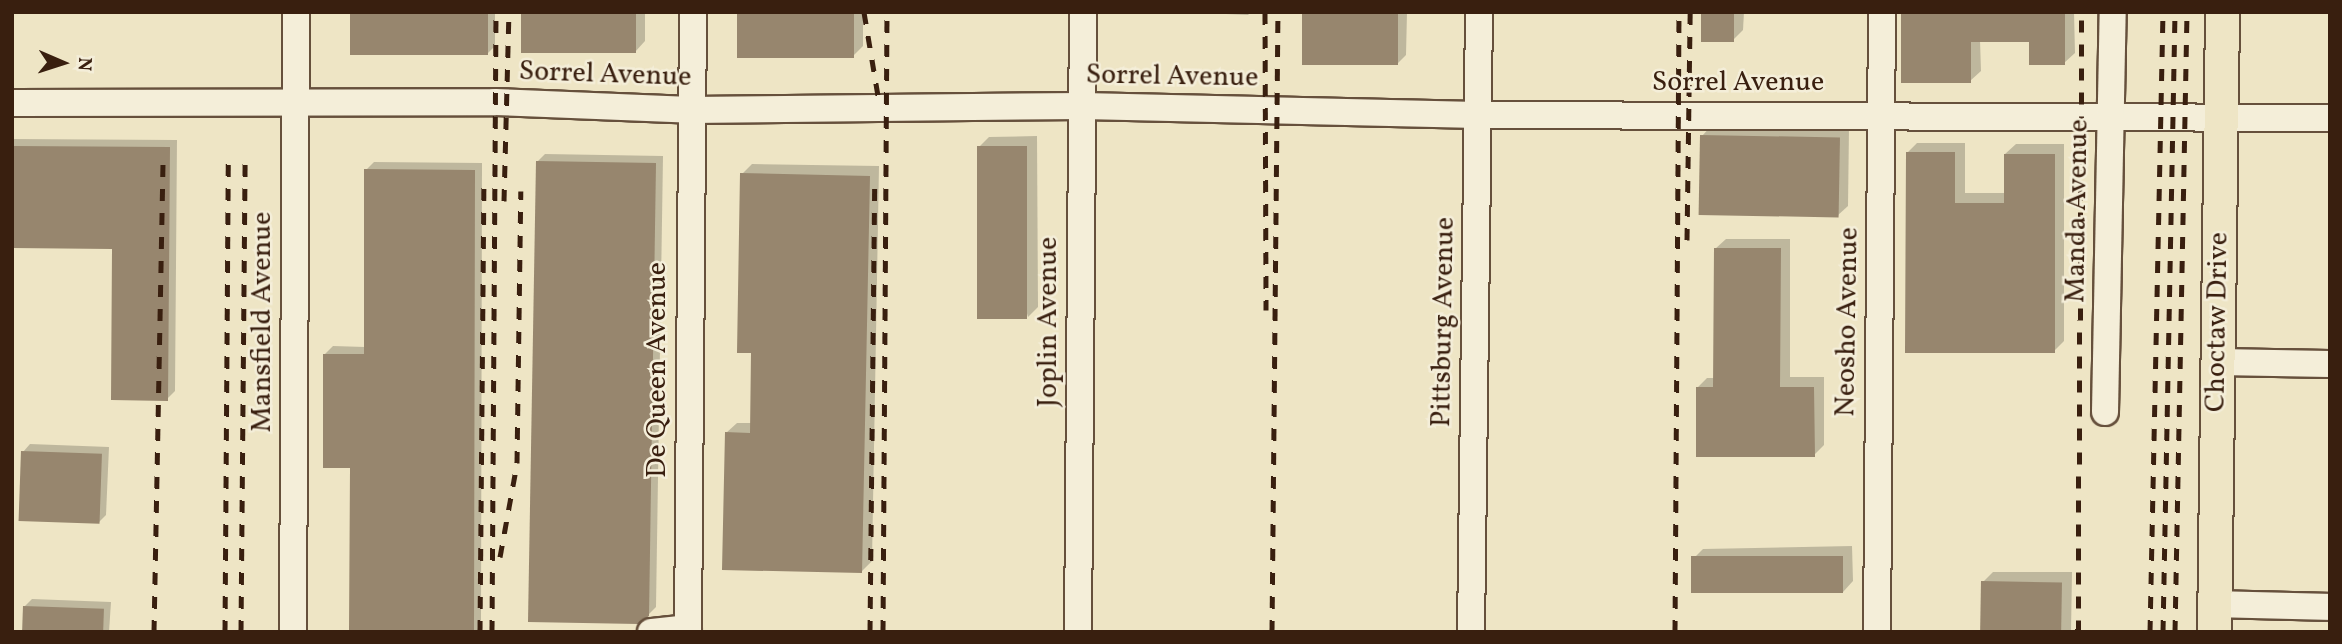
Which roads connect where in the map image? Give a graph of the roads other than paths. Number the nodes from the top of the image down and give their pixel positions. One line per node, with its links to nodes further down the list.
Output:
1 (296, 12): 9 (street, Mansfield Avenue)
2 (693, 12): 11 (street, De Queen Avenue)
3 (1083, 12): 10 (street, Joplin Avenue)
4 (1479, 12): 13 (street, Pittsburg Avenue)
5 (1882, 12): 12 (street, Neosho Avenue)
6 (2113, 12): 15 (street, Manda Avenue)
7 (2222, 12): 14 (main road, Choctaw Drive)
8 (12, 103): 9 (street, Sorrel Avenue)
9 (295, 106): 11 (street, Sorrel Avenue); 23 (street, Mansfield Avenue)
10 (1083, 106): 11 (street, Sorrel Avenue); 13 (street, Sorrel Avenue); 25 (street, Joplin Avenue)
11 (691, 110): 22 (street, De Queen Avenue)
12 (1882, 114): 13 (street, Sorrel Avenue); 15 (street, Sorrel Avenue); 27 (street, Neosho Avenue)
13 (1478, 115): 26 (street, Pittsburg Avenue)
14 (2220, 115): 15 (street, Sorrel Avenue); 16 (street, Sorrel Avenue); 17 (main road, Choctaw Drive)
15 (2112, 116): 19 (street, Manda Avenue)
16 (2330, 118)
17 (2218, 362): 18 (street); 21 (main road, Choctaw Drive)
18 (2330, 364)
19 (2105, 412)
20 (2330, 607): 21 (street)
21 (2214, 618)
22 (688, 630): 24 (street)
23 (293, 632)
24 (651, 632)
25 (1078, 632)
26 (1471, 632)
27 (1877, 632)

